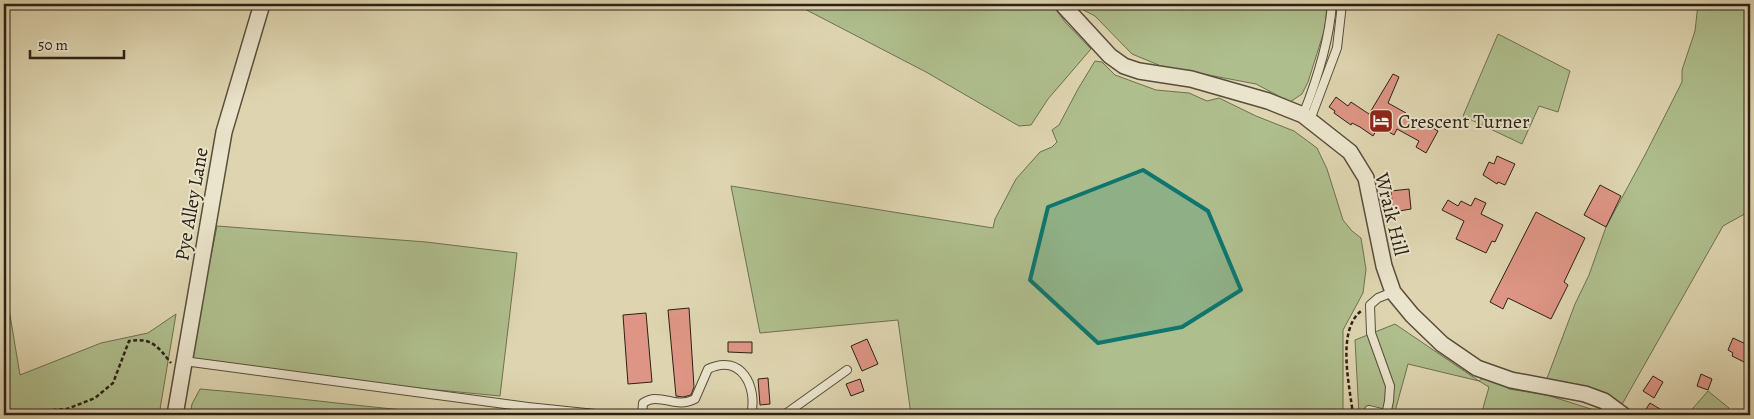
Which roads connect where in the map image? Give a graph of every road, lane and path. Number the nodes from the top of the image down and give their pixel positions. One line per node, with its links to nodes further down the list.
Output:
1 (262, 4): 8 (street, Pye Alley Lane)
2 (1062, 4): 5 (street, Wraik Hill)
3 (1332, 4): 5 (lane)
4 (1342, 4): 5 (lane)
5 (1307, 118): 6 (street, Wraik Hill)
6 (1393, 292): 7 (lane); 19 (street, Wraik Hill)
7 (1370, 305): 17 (path); 18 (lane)
8 (184, 366): 11 (path); 12 (street, Pye Alley Lane); 13 (lane)
9 (847, 370): 16 (lane)
10 (1369, 410): 18 (lane)
11 (21, 415)
12 (175, 415)
13 (605, 415)
14 (642, 415): 15 (lane)
15 (752, 415)
16 (784, 415)
17 (1353, 415)
18 (1386, 415)
19 (1623, 415)

